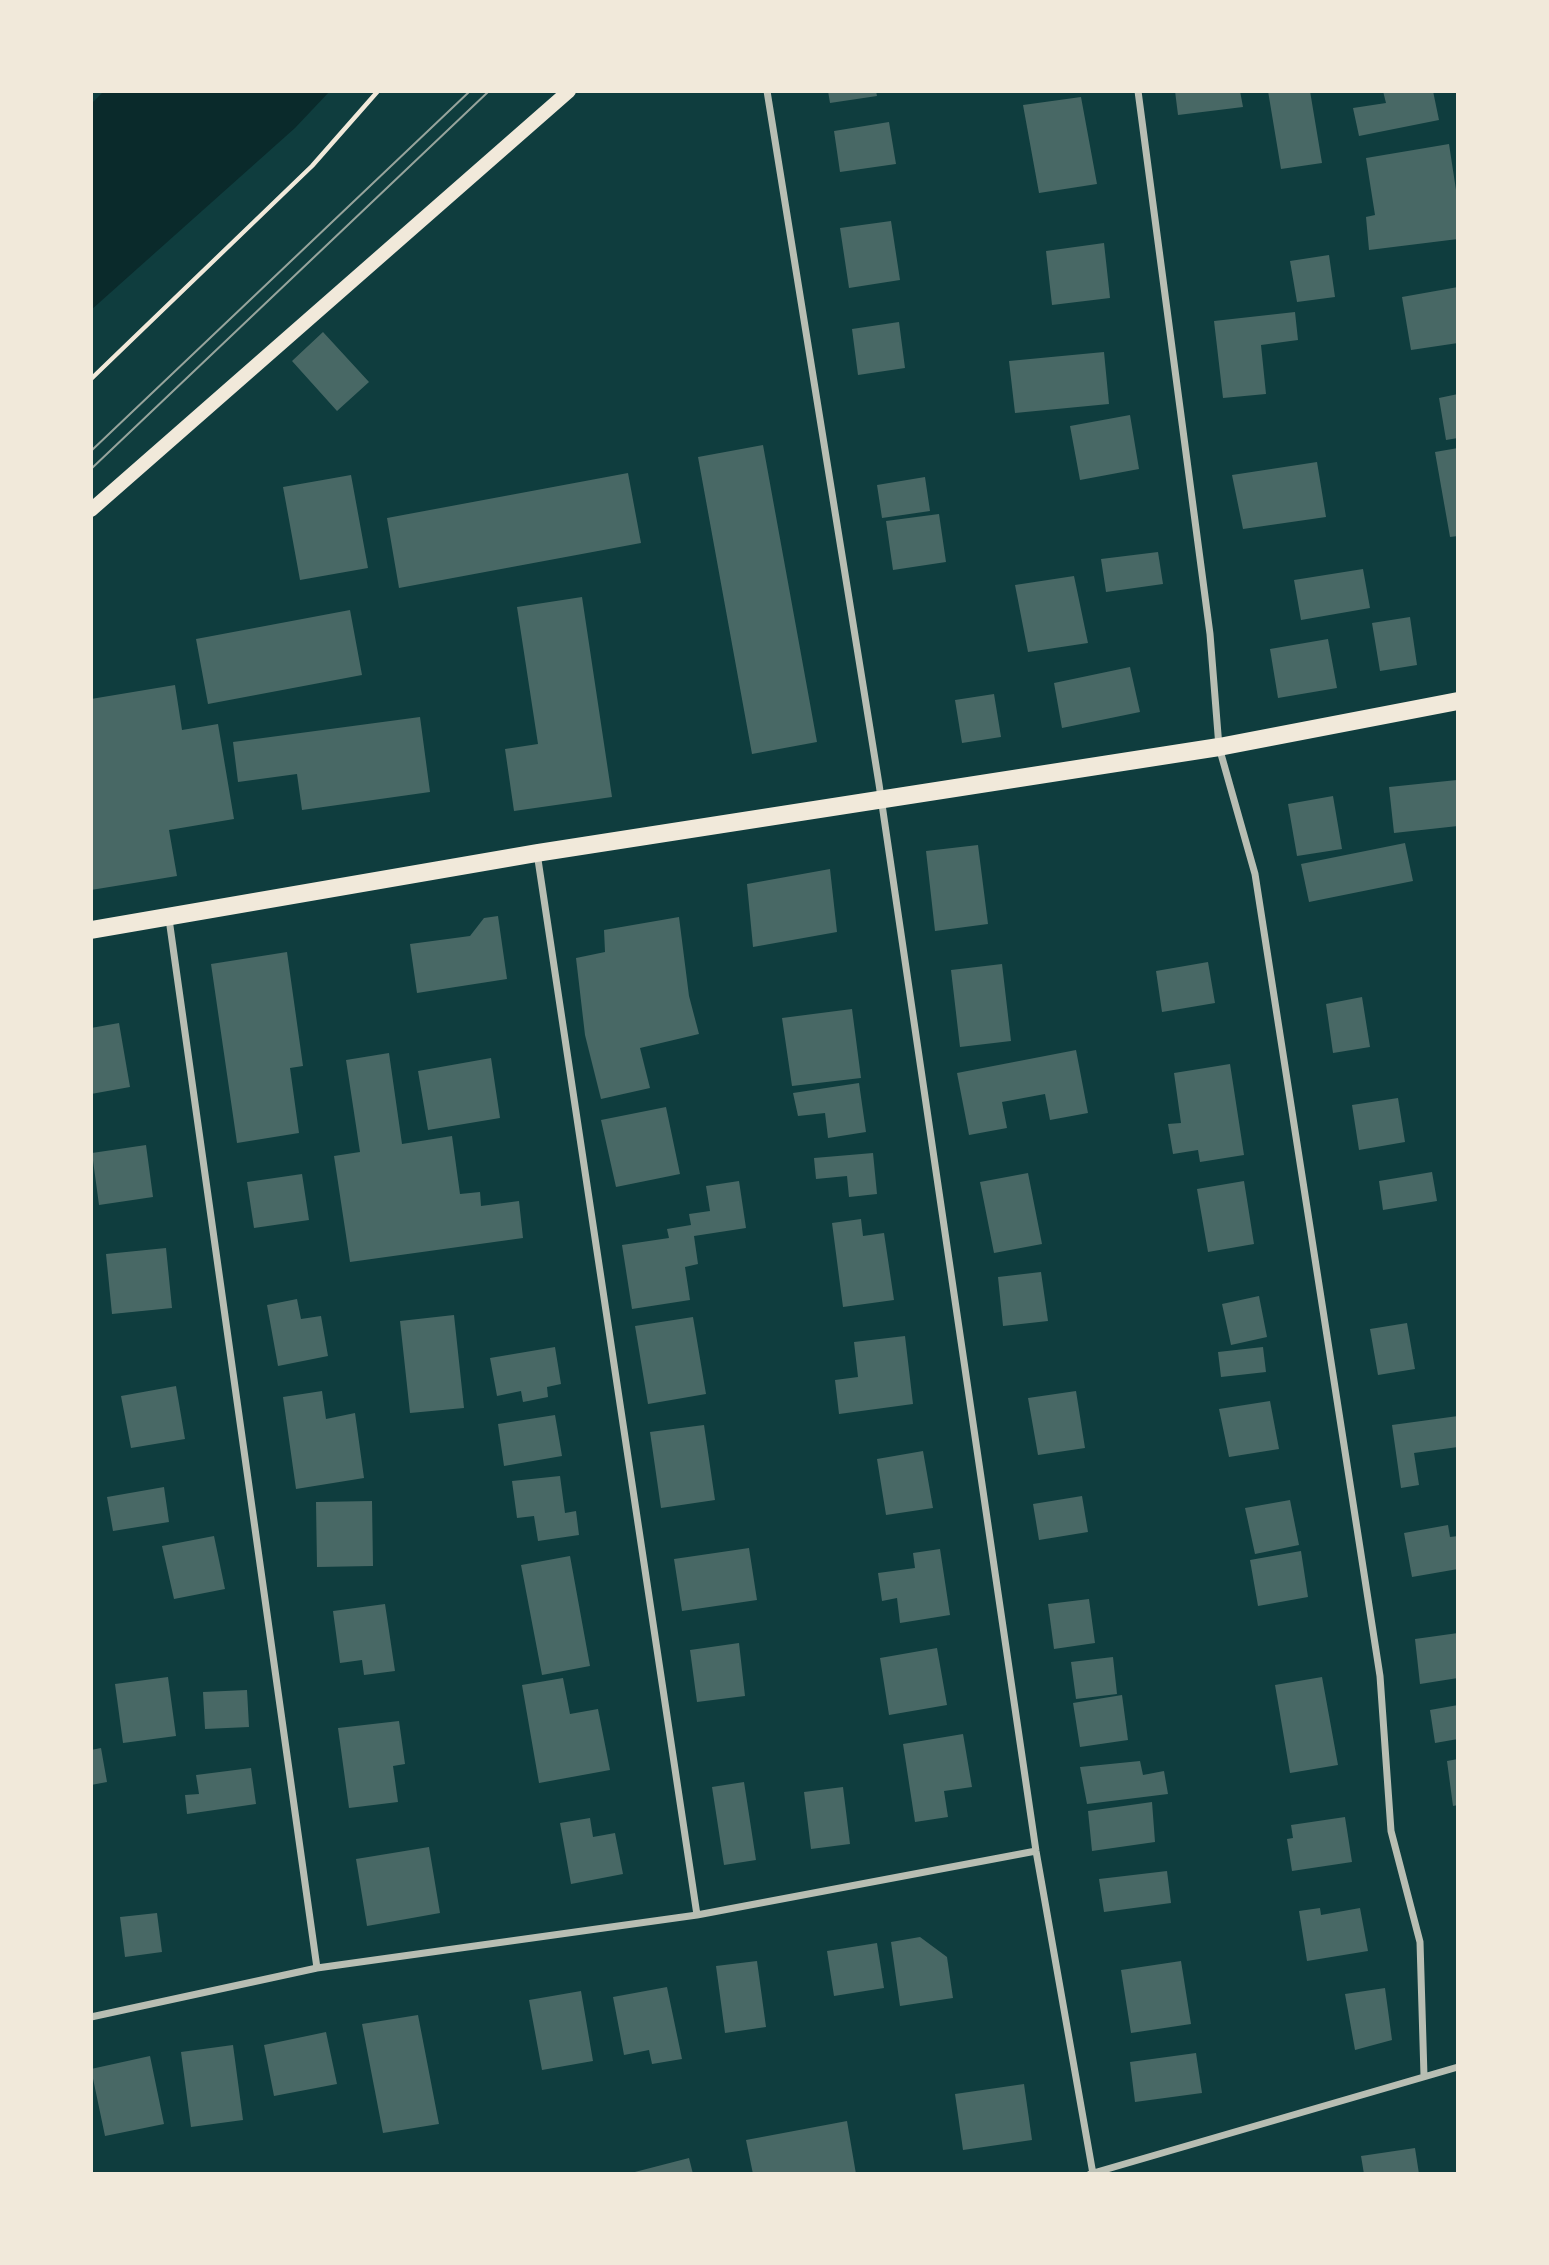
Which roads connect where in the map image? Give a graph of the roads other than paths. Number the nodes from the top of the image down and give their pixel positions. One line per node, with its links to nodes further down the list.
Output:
1 (569, 91): 4 (main road)
2 (767, 91): 7 (street)
3 (1138, 91): 6 (street)
4 (91, 510)
5 (1458, 701): 6 (main road)
6 (1219, 747): 7 (main road); 16 (street)
7 (881, 801): 8 (main road); 11 (street)
8 (537, 853): 9 (main road); 12 (street)
9 (169, 915): 10 (main road); 13 (street)
10 (91, 930)
11 (1036, 1851): 12 (street); 17 (street)
12 (697, 1915): 13 (street)
13 (317, 1968): 14 (street)
14 (91, 2017)
15 (1458, 2067): 16 (street)
16 (1424, 2076): 17 (street)
17 (1092, 2174)

